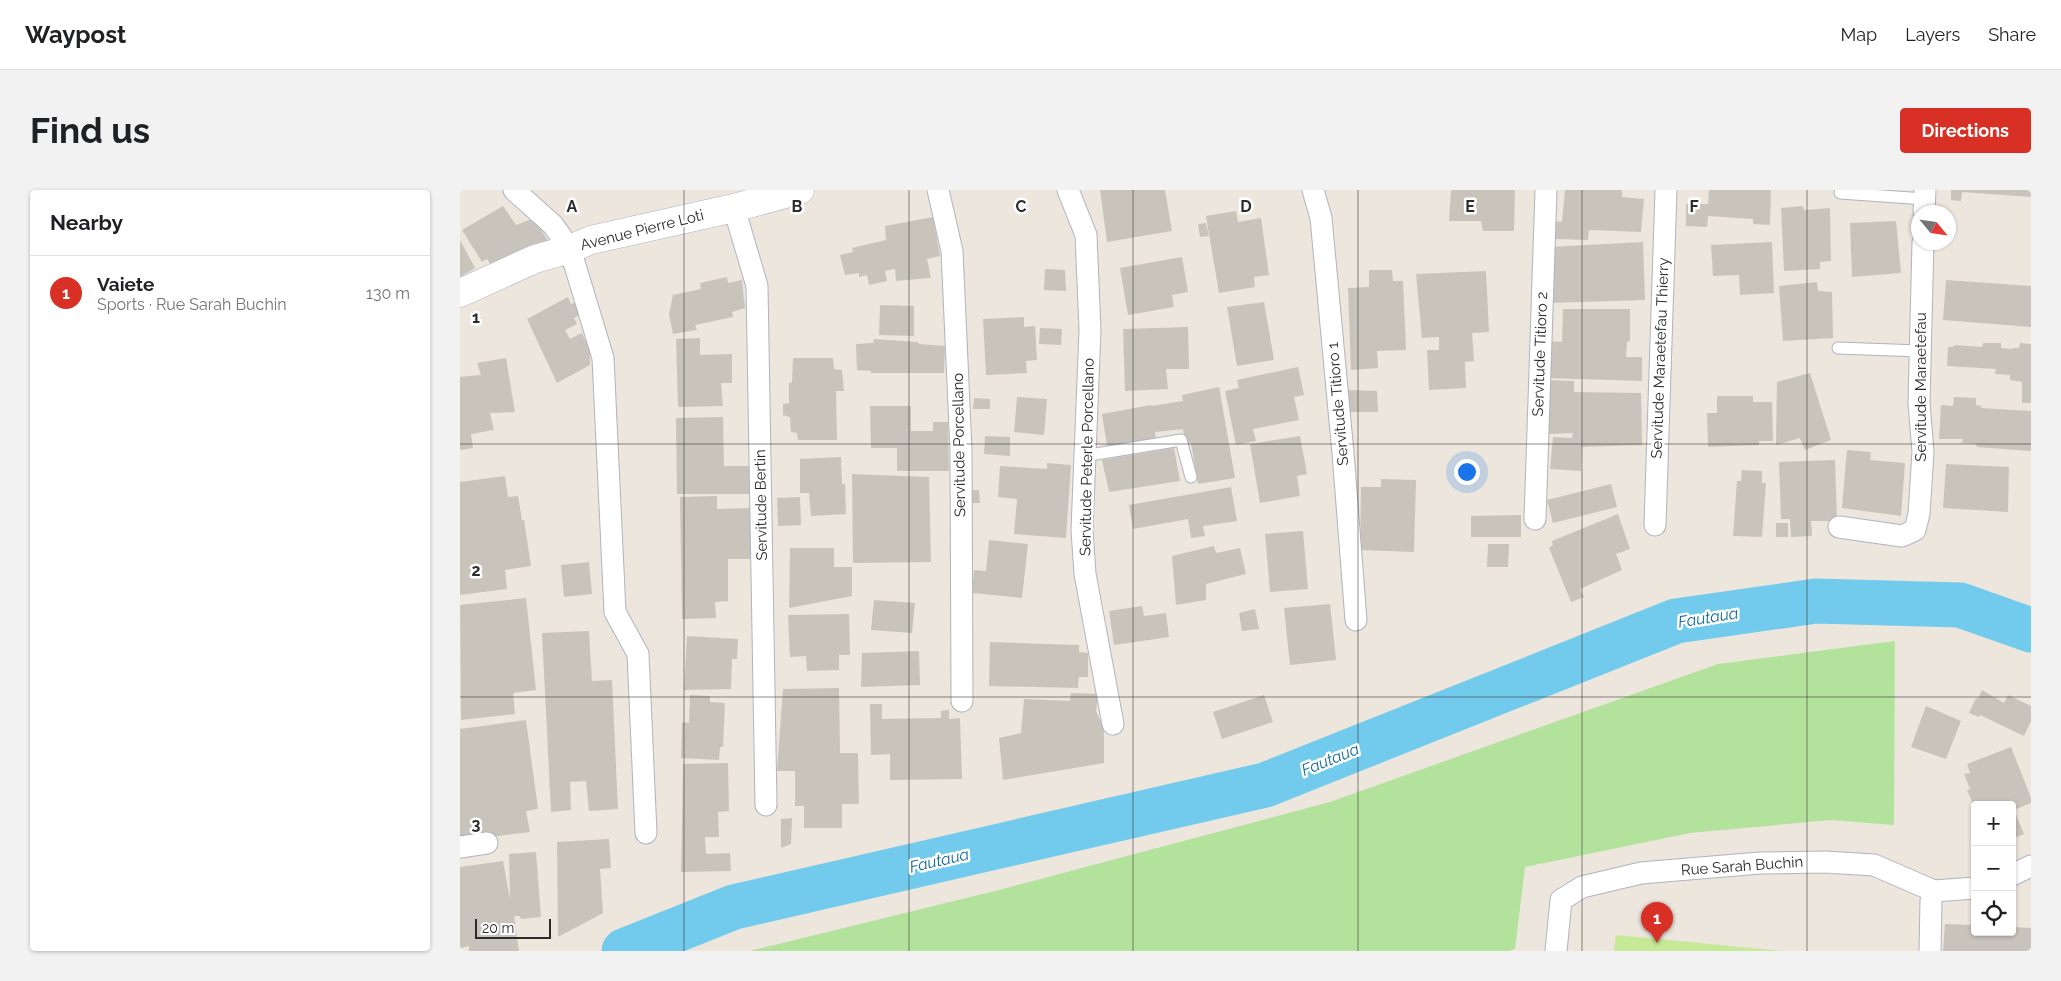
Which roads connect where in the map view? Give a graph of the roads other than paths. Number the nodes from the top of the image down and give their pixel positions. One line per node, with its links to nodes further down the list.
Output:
1 (514, 190): 11 (street)
2 (800, 190): 10 (main road, Avenue Pierre Loti)
3 (938, 190): 22 (street, Servitude Porcellano)
4 (1068, 190): 16 (street, Servitude Peterle Porcellano)
5 (1313, 190): 21 (street, Servitude Titioro 1)
6 (1546, 190): 18 (street, Servitude Titioro 2)
7 (1666, 190): 19 (street, Servitude Maraetefau Thierry)
8 (1840, 193): 9 (lane)
9 (1925, 200)
10 (734, 208): 11 (main road, Avenue Pierre Loti); 24 (street, Servitude Bertin)
11 (570, 249): 13 (main road, Avenue Pierre Loti); 25 (street)
12 (1923, 250): 15 (street, Servitude Maraetefau)
13 (460, 294)
14 (1838, 348): 15 (lane)
15 (1920, 350): 20 (street, Servitude Maraetefau)
16 (1084, 456): 17 (lane); 23 (street, Servitude Peterle Porcellano)
17 (1191, 477)
18 (1535, 519)
19 (1655, 525)
20 (1839, 527)
21 (1356, 620)
22 (962, 701)
23 (1113, 724)
24 (766, 805)
25 (646, 834)
26 (487, 843): 27 (street)
27 (460, 847)
28 (2031, 866): 29 (street)
29 (2016, 874)
30 (1971, 888): 31 (street, Rue Sarah Buchin)
31 (1934, 891): 32 (street, Rue Sarah Buchin); 33 (street)
32 (1556, 951)
33 (1930, 951)

